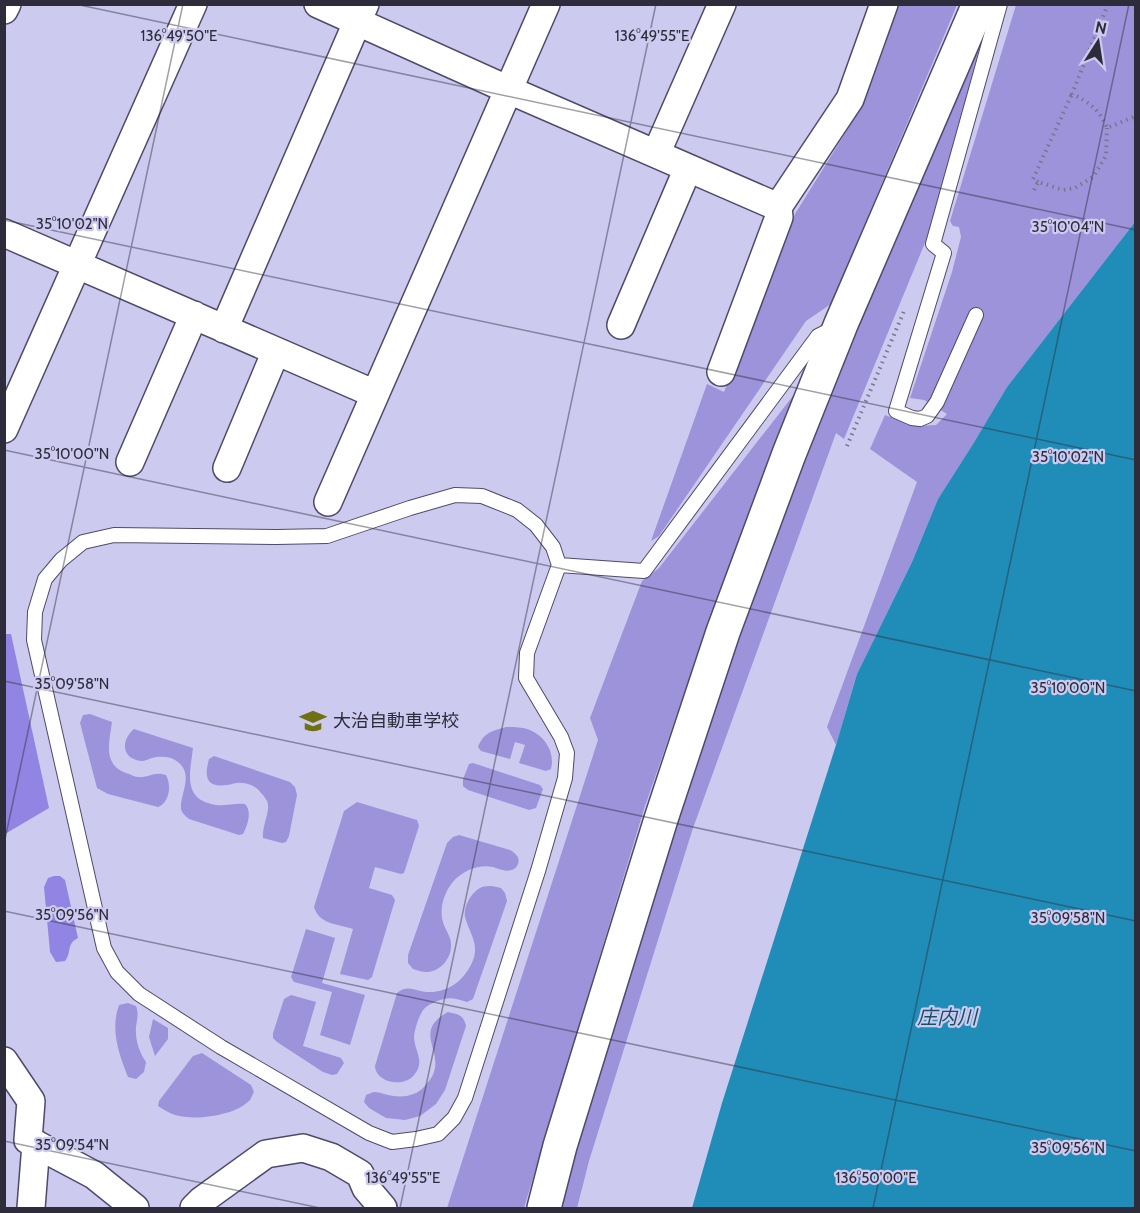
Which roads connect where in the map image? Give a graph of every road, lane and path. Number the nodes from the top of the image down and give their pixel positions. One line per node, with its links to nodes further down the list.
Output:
1 (7, 4): 10 (street)
2 (318, 4): 11 (street)
3 (546, 4): 12 (street)
4 (722, 4): 16 (street)
5 (884, 4): 20 (street)
6 (979, 4): 26 (street)
7 (1000, 4): 25 (lane)
8 (1108, 4): 13 (path)
9 (191, 5): 22 (street)
10 (4, 10)
11 (361, 13): 12 (street); 28 (street)
12 (509, 90): 16 (street); 32 (street)
13 (1072, 94): 15 (path); 18 (path)
14 (1136, 116): 15 (path)
15 (1107, 128): 18 (path)
16 (656, 154): 17 (street)
17 (688, 168): 20 (street); 27 (street)
18 (1038, 182): 19 (path)
19 (1035, 190)
20 (778, 207): 30 (street)
21 (4, 233): 22 (street)
22 (77, 265): 24 (street); 31 (street)
23 (906, 308): 34 (path)
24 (194, 315): 28 (street); 35 (street)
25 (976, 315)
26 (842, 324): 38 (lane); 46 (street)
27 (621, 325)
28 (224, 328): 29 (street)
29 (276, 351): 32 (street); 36 (street)
30 (721, 372)
31 (14, 383): 33 (street)
32 (375, 394): 37 (street)
33 (4, 429)
34 (847, 446)
35 (130, 462)
36 (227, 468)
37 (328, 502)
38 (559, 565): 38 (lane)
39 (4, 1060): 40 (street)
40 (36, 1143): 42 (street); 43 (street)
41 (366, 1198): 44 (street); 45 (street)
42 (31, 1209)
43 (135, 1209)
44 (194, 1209)
45 (383, 1209)
46 (544, 1209)

